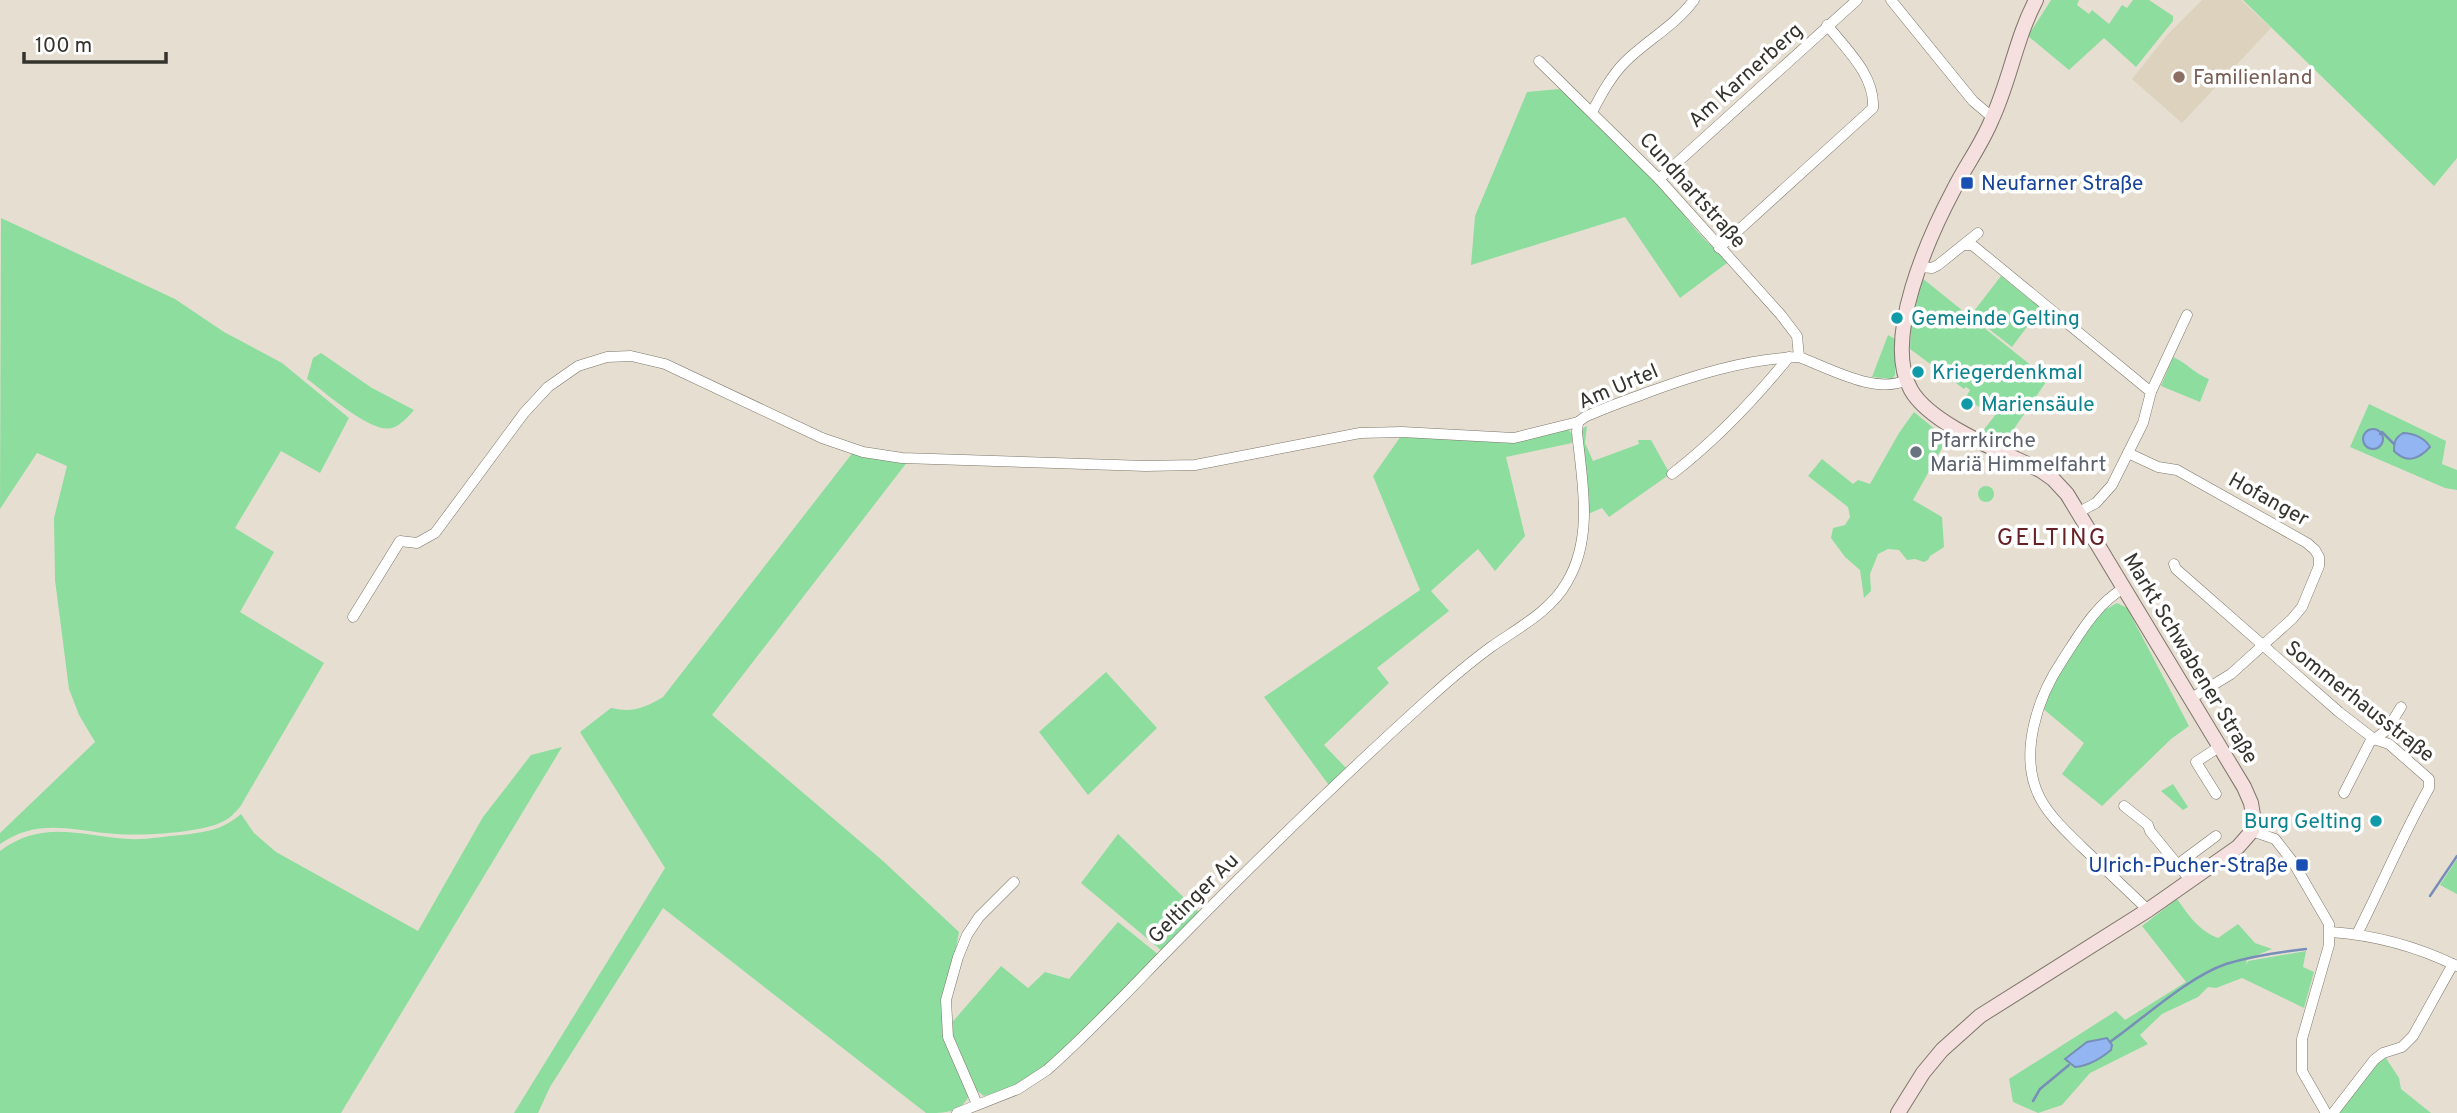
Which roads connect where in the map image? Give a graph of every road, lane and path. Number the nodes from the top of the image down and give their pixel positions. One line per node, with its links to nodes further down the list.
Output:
1 (1694, 0): 7 (street)
2 (1857, 0): 5 (street, Am Karnerberg)
3 (1891, 0): 8 (street)
4 (2036, 0): 8 (main road)
5 (1827, 25): 9 (street, Am Karnerberg); 12 (street)
6 (1539, 61): 7 (street, Cundhartstraße)
7 (1592, 112): 9 (street, Cundhartstraße)
8 (1993, 118): 13 (main road)
9 (1659, 178): 12 (street, Cundhartstraße)
10 (1978, 233): 11 (street)
11 (1964, 245): 13 (street); 17 (street)
12 (1719, 248): 15 (street, Cundhartstraße)
13 (1920, 267): 16 (main road)
14 (2187, 316): 17 (street)
15 (1794, 357): 16 (street, Am Urtel); 18 (street, Am Urtel); 20 (street)
16 (1906, 380): 21 (main road, Markt Schwabener Straße)
17 (2151, 392): 19 (street)
18 (1578, 422): 24 (street); 26 (street, Am Urtel)
19 (2129, 453): 21 (street); 25 (street, Hofanger)
20 (1672, 474)
21 (2079, 512): 23 (main road, Markt Schwabener Straße)
22 (2174, 564): 25 (street, Sommerhausstraße)
23 (2124, 588): 27 (main road, Markt Schwabener Straße); 39 (street)
24 (353, 617)
25 (2262, 646): 27 (street, Hofanger); 29 (street, Sommerhausstraße)
26 (1442, 687): 43 (street, Geltinger Au)
27 (2190, 699): 30 (main road, Markt Schwabener Straße)
28 (2401, 707): 29 (street)
29 (2374, 739): 31 (street); 41 (street, Sommerhausstraße)
30 (2219, 747): 32 (street); 34 (main road, Markt Schwabener Straße)
31 (2344, 793)
32 (2216, 794)
33 (2124, 806): 36 (street)
34 (2252, 831): 37 (main road); 40 (street)
35 (2216, 836): 36 (street)
36 (2177, 864): 37 (street)
37 (2191, 881): 39 (main road)
38 (1014, 882): 43 (street)
39 (2148, 910): 45 (main road)
40 (2331, 932): 41 (street); 46 (street)
41 (2357, 934): 42 (street)
42 (2455, 965): 47 (street)
43 (977, 1104): 44 (street, Geltinger Au)
44 (957, 1113)
45 (1898, 1113)
46 (2326, 1113)
47 (2333, 1113)

